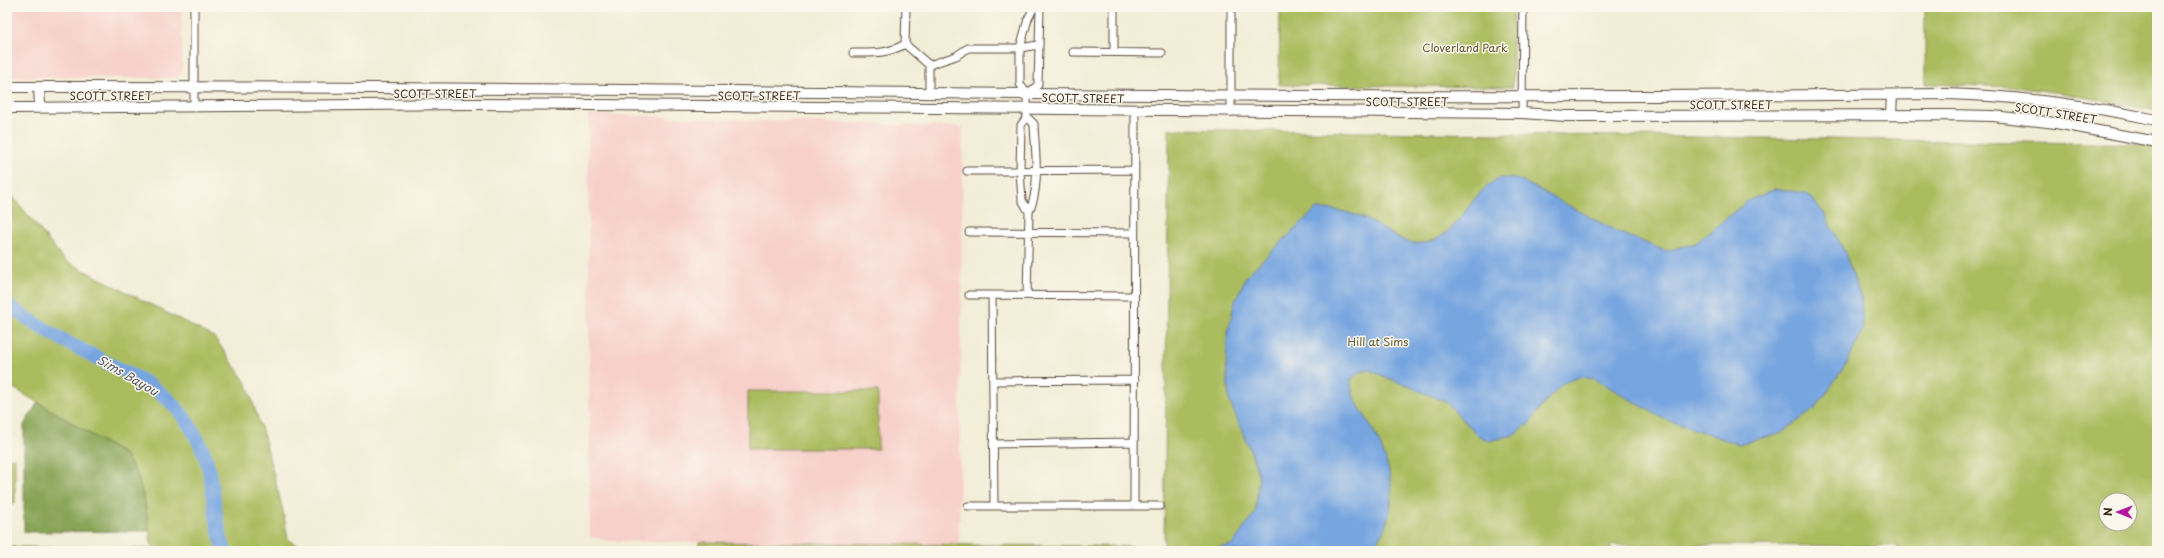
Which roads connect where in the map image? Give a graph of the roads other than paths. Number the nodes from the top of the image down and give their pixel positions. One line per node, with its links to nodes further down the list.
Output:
1 (194, 7): 18 (street)
2 (906, 7): 8 (street)
3 (1034, 7): 10 (street)
4 (1040, 7): 9 (street)
5 (1114, 7): 12 (street)
6 (1231, 7): 25 (street)
7 (1523, 7): 27 (street)
8 (905, 44): 13 (street); 15 (street)
9 (1038, 45): 10 (street); 23 (street)
10 (1020, 48): 15 (street); 23 (street)
11 (1073, 52): 12 (street)
12 (1114, 52): 14 (street)
13 (853, 53)
14 (1162, 53)
15 (929, 65): 22 (street)
16 (7, 87): 17 (main road, SCOTT STREET)
17 (39, 87): 18 (main road, SCOTT STREET); 33 (main road)
18 (194, 87): 19 (main road, SCOTT STREET); 30 (street)
19 (471, 88): 20 (main road, SCOTT STREET); 28 (main road)
20 (719, 90): 21 (main road, SCOTT STREET); 29 (main road)
21 (851, 91): 22 (main road, SCOTT STREET); 31 (main road)
22 (929, 93): 23 (main road, SCOTT STREET)
23 (1027, 94): 25 (main road, SCOTT STREET); 36 (street)
24 (1892, 94): 27 (main road, SCOTT STREET); 39 (main road); 40 (main road, SCOTT STREET)
25 (1231, 95): 26 (main road, SCOTT STREET); 35 (street)
26 (1375, 95): 27 (main road, SCOTT STREET); 37 (main road)
27 (1522, 96): 38 (street)
28 (472, 104): 29 (main road, SCOTT STREET); 30 (main road, SCOTT STREET)
29 (719, 106): 31 (main road, SCOTT STREET)
30 (194, 107): 33 (main road, SCOTT STREET)
31 (851, 107): 36 (main road, SCOTT STREET)
32 (7, 108): 33 (main road, SCOTT STREET)
33 (40, 108)
34 (1135, 110): 35 (main road, SCOTT STREET); 36 (main road, SCOTT STREET); 46 (street)
35 (1231, 112): 37 (main road, SCOTT STREET)
36 (1027, 113): 42 (street); 43 (street)
37 (1375, 113): 38 (main road, SCOTT STREET)
38 (1522, 113): 39 (main road, SCOTT STREET)
39 (1891, 115): 41 (main road, SCOTT STREET)
40 (2157, 120)
41 (2157, 142)
42 (1020, 148): 43 (street); 47 (street)
43 (1035, 148): 45 (street)
44 (967, 170): 47 (street)
45 (1035, 170): 46 (street); 47 (street); 48 (street)
46 (1134, 170): 51 (street)
47 (1020, 171): 48 (street)
48 (1028, 212): 50 (street)
49 (969, 232): 50 (street)
50 (1028, 232): 51 (street); 54 (street)
51 (1134, 233): 55 (street)
52 (969, 295): 53 (street)
53 (992, 295): 54 (street); 57 (street)
54 (1027, 295): 55 (street)
55 (1134, 296): 56 (street)
56 (1135, 380): 57 (street); 58 (street)
57 (993, 381): 59 (street)
58 (1134, 442): 59 (street); 62 (street)
59 (993, 444): 61 (street)
60 (968, 506): 61 (street)
61 (994, 506): 62 (street)
62 (1134, 506): 63 (street)
63 (1160, 506)

